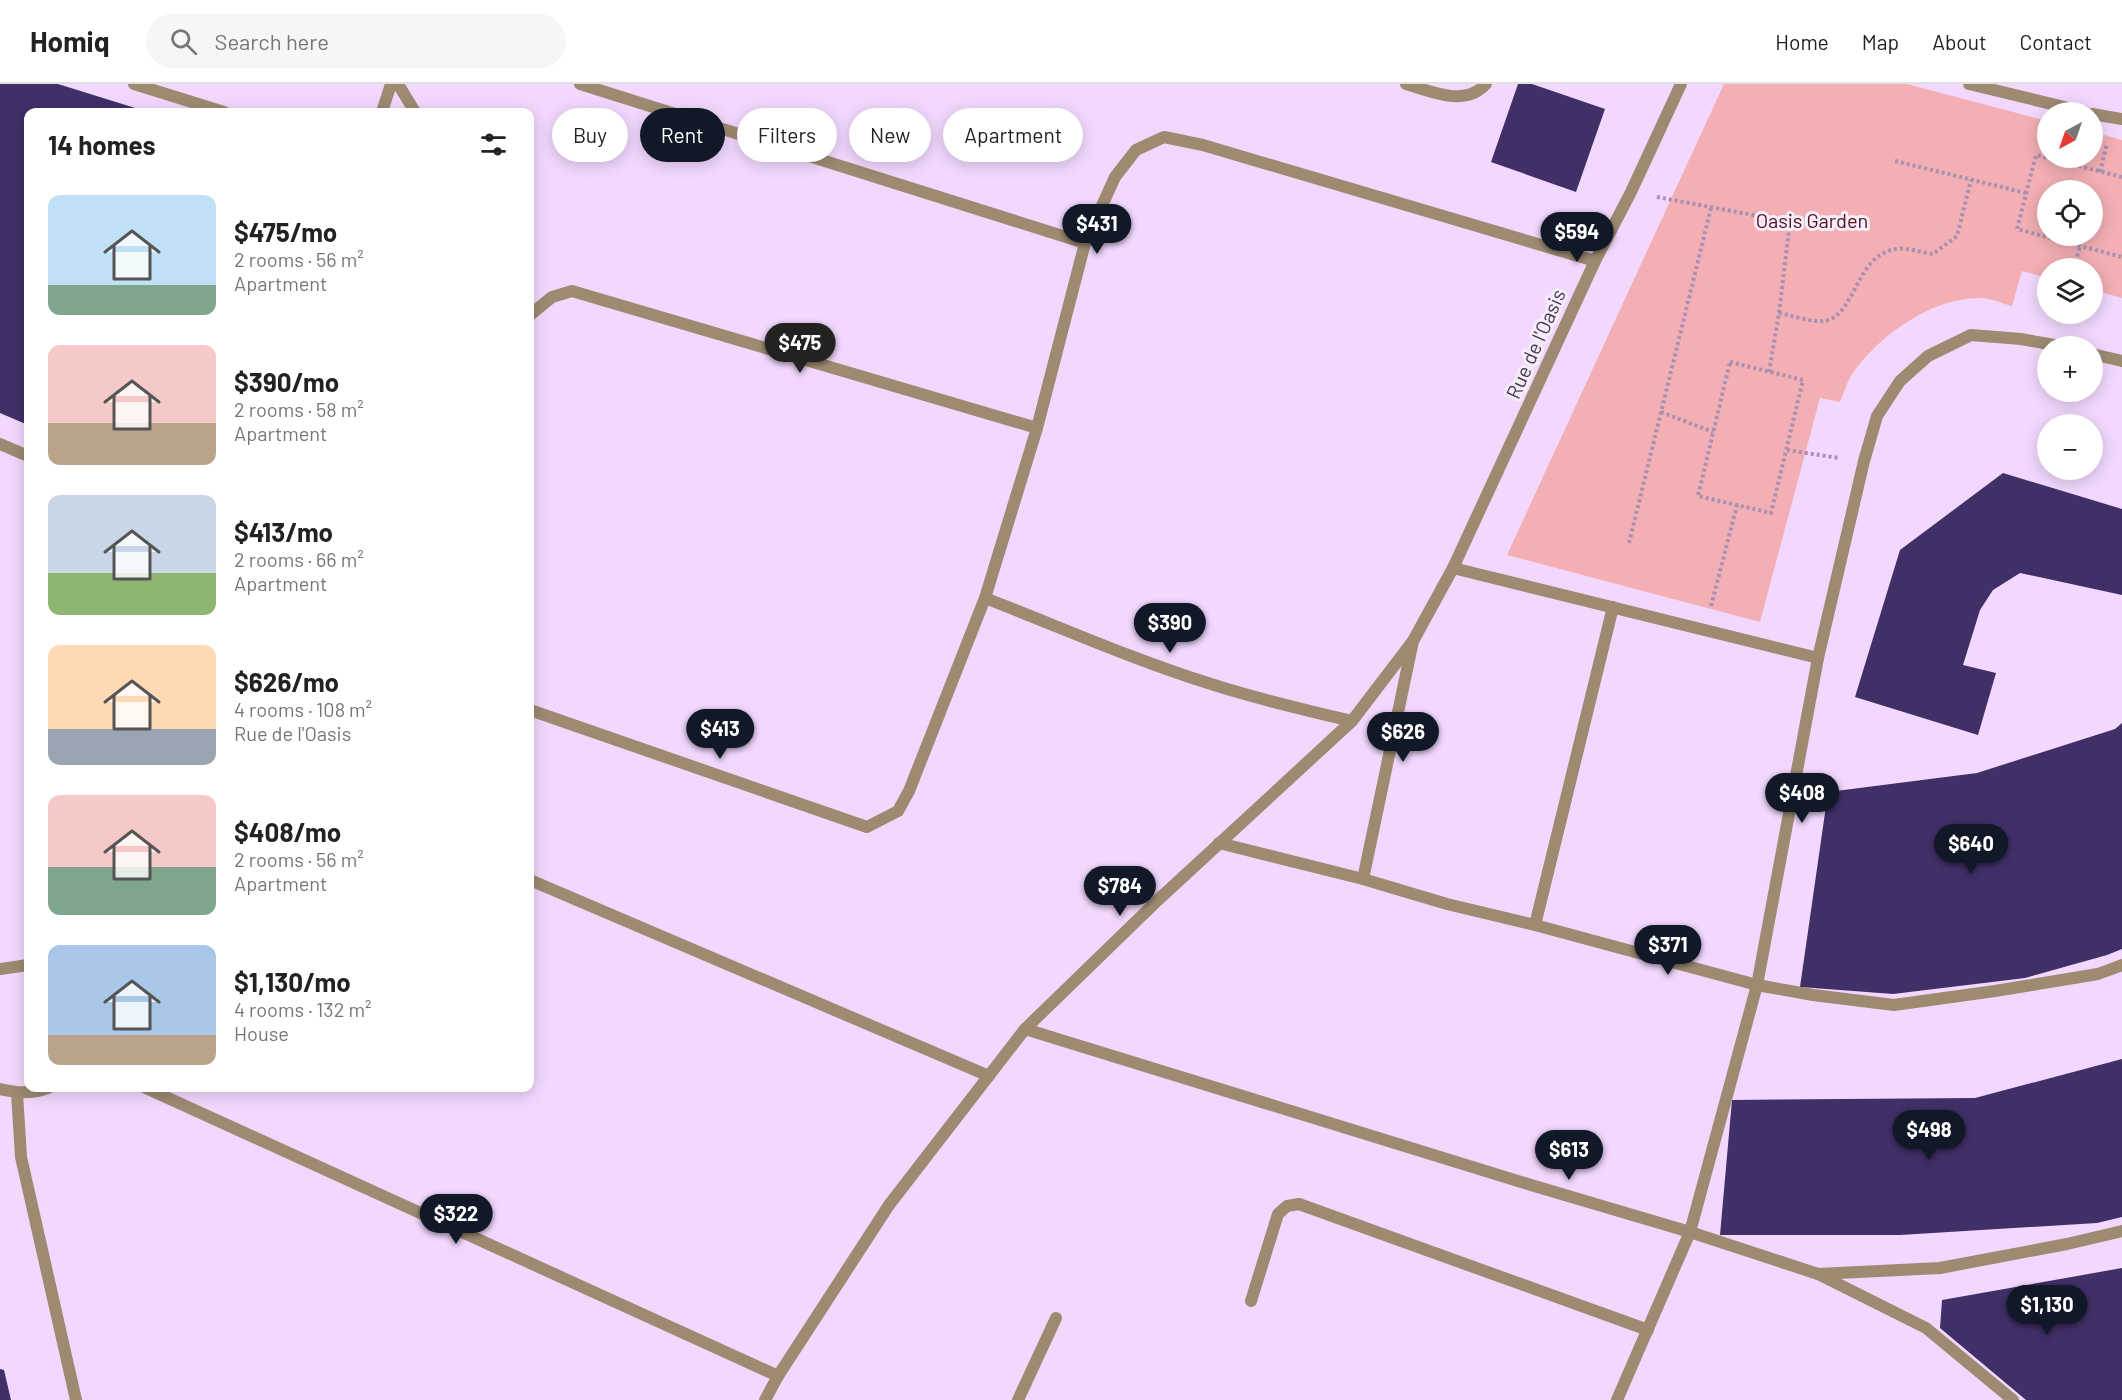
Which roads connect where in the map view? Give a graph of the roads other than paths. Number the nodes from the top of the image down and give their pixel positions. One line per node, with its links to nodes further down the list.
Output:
1 (134, 84): 10 (street)
2 (391, 84): 11 (street)
3 (398, 84): 12 (street)
4 (580, 84): 15 (street)
5 (1406, 84): 6 (street)
6 (1486, 84)
7 (1681, 84): 16 (street, Rue de l'Oasis)
8 (1969, 84): 9 (street)
9 (2044, 102)
10 (211, 108)
11 (383, 108)
12 (413, 108)
13 (2103, 116): 14 (street)
14 (2122, 120)
15 (1085, 243): 16 (street); 21 (street)
16 (1595, 261): 24 (street, Rue de l'Oasis)
17 (534, 308): 21 (street)
18 (2037, 342): 28 (street)
19 (2103, 357): 20 (street)
20 (2122, 361)
21 (1037, 428): 25 (street)
22 (0, 444): 23 (street)
23 (24, 454)
24 (1453, 568): 26 (street); 27 (street, Rue de l'Oasis)
25 (985, 597): 29 (street); 30 (street)
26 (1613, 607): 28 (street); 34 (street)
27 (1413, 641): 30 (street); 32 (street)
28 (1818, 658): 38 (street)
29 (534, 711)
30 (1352, 721): 31 (street)
31 (1219, 843): 32 (street); 39 (street)
32 (1363, 879): 34 (street)
33 (534, 882): 40 (street)
34 (1535, 925): 38 (street)
35 (2122, 965): 38 (street)
36 (24, 966): 37 (street)
37 (0, 969)
38 (1757, 985): 46 (street)
39 (1025, 1029): 40 (street); 46 (street)
40 (989, 1076): 51 (street)
41 (0, 1089): 44 (street)
42 (36, 1092): 44 (street)
43 (155, 1092): 51 (street)
44 (17, 1093): 52 (street)
45 (2122, 1231): 47 (street)
46 (1690, 1232): 47 (street); 50 (street)
47 (1818, 1274): 56 (street)
48 (1251, 1301): 50 (street)
49 (1056, 1318): 54 (street)
50 (1647, 1330): 55 (street)
51 (778, 1376): 53 (street)
52 (76, 1400)
53 (765, 1400)
54 (1018, 1400)
55 (1617, 1400)
56 (2013, 1400)

